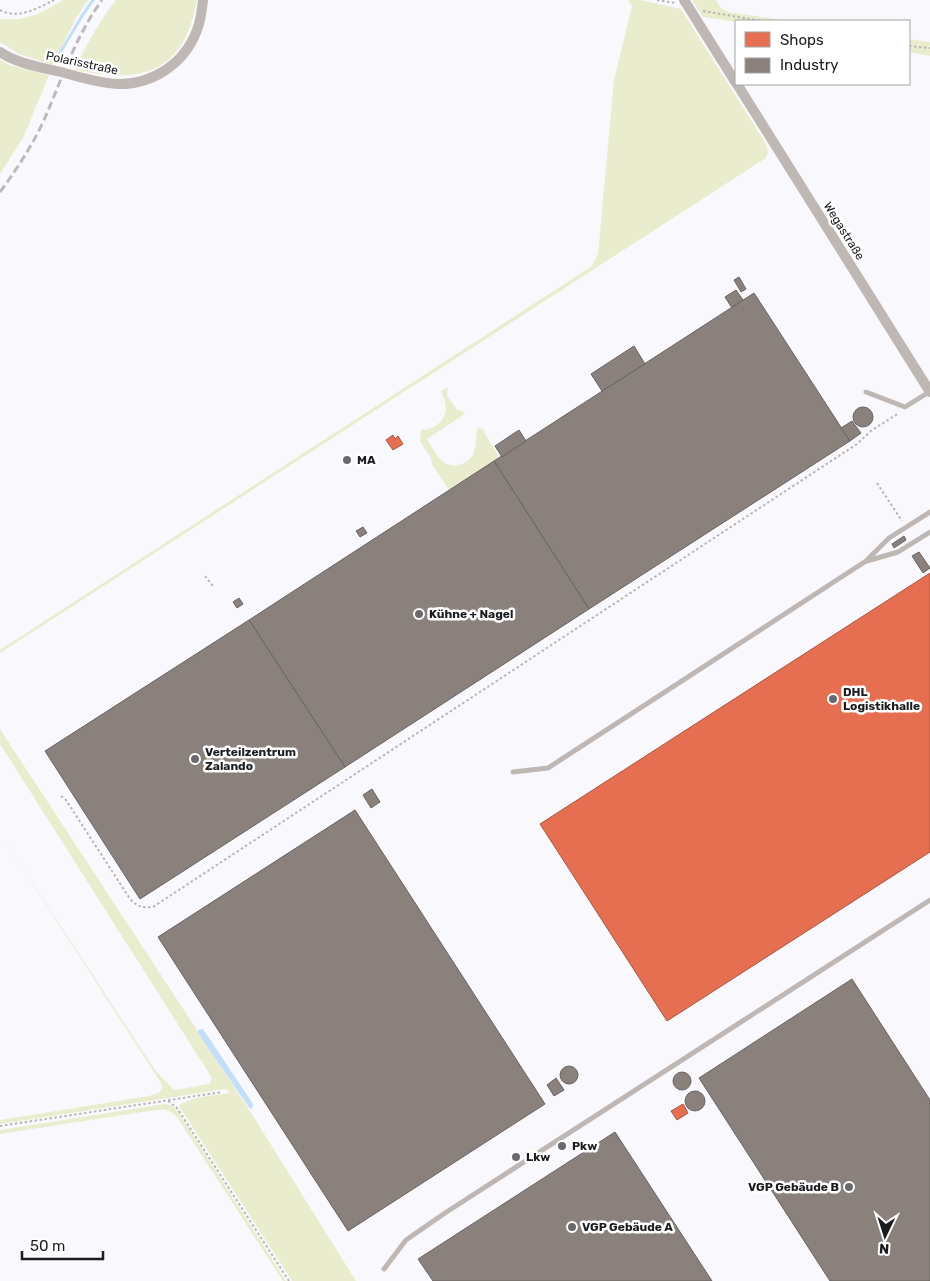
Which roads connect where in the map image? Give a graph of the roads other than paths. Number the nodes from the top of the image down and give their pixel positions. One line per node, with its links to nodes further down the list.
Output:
1 (204, 0): 3 (street, Polarisstraße)
2 (686, 4): 4 (street, Wegastraße)
3 (0, 52)
4 (735, 82)
5 (737, 85): 7 (street, Wegastraße)
6 (866, 392): 7 (lane)
7 (930, 392)
8 (930, 512): 10 (lane)
9 (930, 532): 10 (lane)
10 (866, 561): 11 (lane)
11 (513, 772)
12 (930, 900): 13 (lane)
13 (384, 1269)

